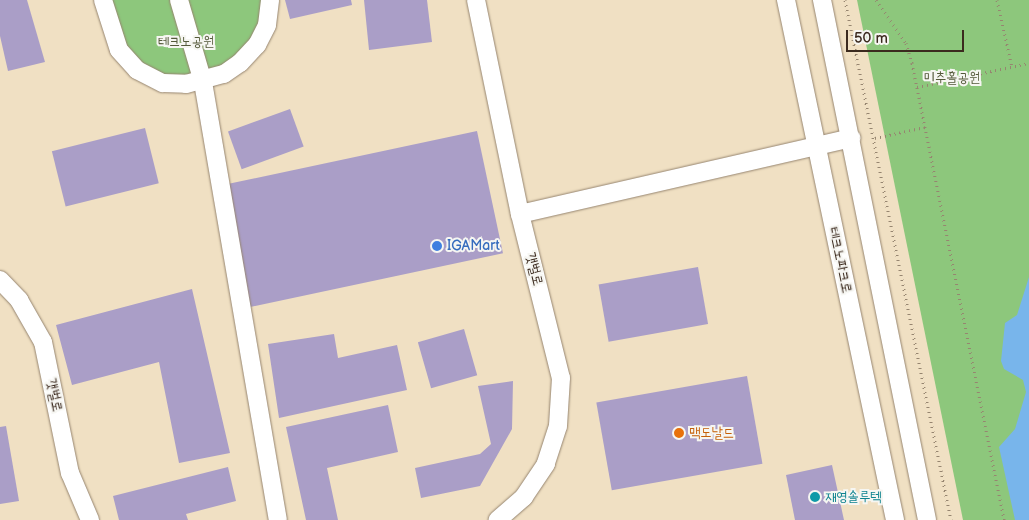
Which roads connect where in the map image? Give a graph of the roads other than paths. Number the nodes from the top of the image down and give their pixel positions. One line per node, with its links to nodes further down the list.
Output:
1 (103, 0): 7 (street)
2 (179, 0): 7 (street)
3 (270, 0): 7 (street)
4 (476, 0): 10 (street, 갯벌로)
5 (786, 0): 9 (street, 테크노파크로)
6 (822, 0): 8 (street)
7 (203, 82): 13 (street)
8 (851, 138): 9 (street); 16 (street)
9 (816, 144): 10 (street); 15 (street, 테크노파크로)
10 (520, 214): 14 (street, 갯벌로)
11 (0, 280): 12 (street, 갯벌로)
12 (90, 520)
13 (278, 520)
14 (498, 520)
15 (894, 520)
16 (927, 520)

